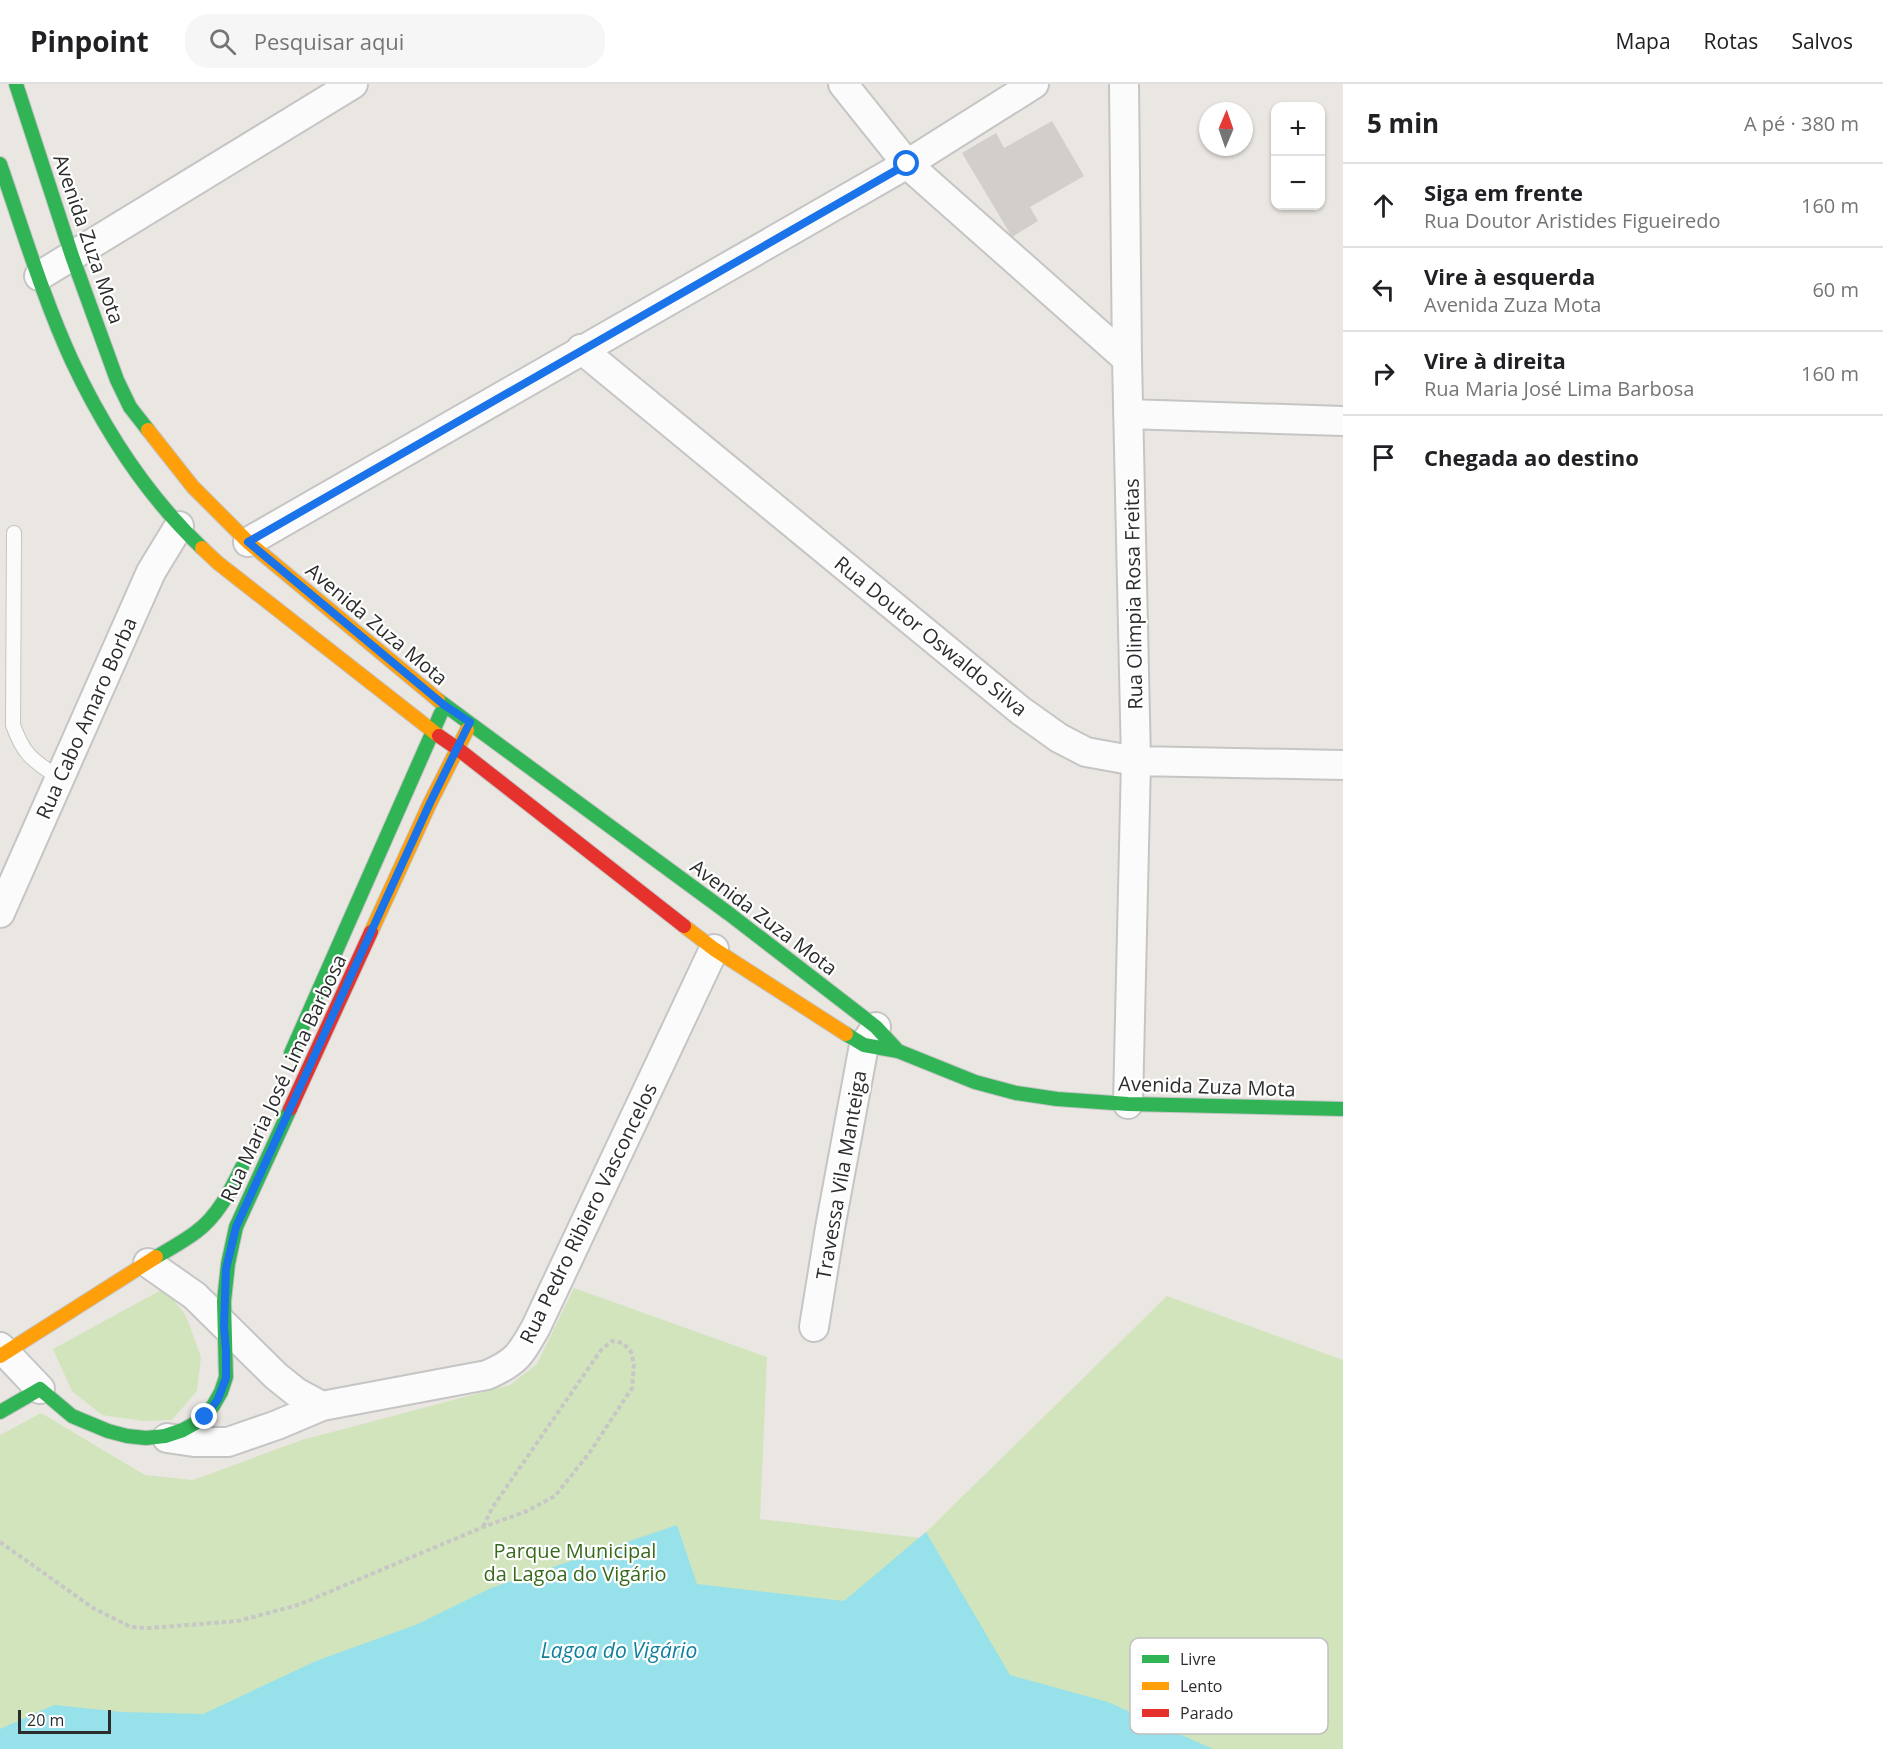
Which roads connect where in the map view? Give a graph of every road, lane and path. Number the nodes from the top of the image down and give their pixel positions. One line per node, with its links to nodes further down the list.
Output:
1 (16, 84): 8 (main road, Avenida Zuza Mota)
2 (353, 84): 8 (street)
3 (843, 84): 7 (street)
4 (1034, 84): 7 (street)
5 (1124, 84): 11 (street, Rua Olimpia Rosa Freitas)
6 (0, 164): 9 (main road, Avenida Zuza Mota)
7 (907, 164): 10 (street); 11 (street)
8 (72, 256): 9 (street); 16 (main road, Avenida Zuza Mota)
9 (39, 276): 14 (main road, Avenida Zuza Mota)
10 (581, 350): 16 (street); 21 (street, Rua Doutor Oswaldo Silva)
11 (1127, 359): 12 (street, Rua Olimpia Rosa Freitas)
12 (1128, 414): 13 (street); 21 (street, Rua Olimpia Rosa Freitas)
13 (1343, 421)
14 (179, 526): 19 (main road, Avenida Zuza Mota); 23 (street, Rua Cabo Amaro Borba)
15 (14, 533): 23 (lane)
16 (248, 542): 17 (main road, Avenida Zuza Mota)
17 (444, 705): 18 (main road, Avenida Zuza Mota); 19 (main road, Rua Maria José Lima Barbosa)
18 (470, 722): 20 (main road, Rua Maria José Lima Barbosa); 26 (main road, Avenida Zuza Mota)
19 (432, 732): 20 (main road, Avenida Zuza Mota); 28 (main road, Rua Maria José Lima Barbosa)
20 (458, 749): 25 (main road, Avenida Zuza Mota); 33 (main road, Rua Maria José Lima Barbosa)
21 (1136, 761): 22 (street, Rua Doutor Oswaldo Silva); 29 (street, Rua Olimpia Rosa Freitas)
22 (1343, 765)
23 (59, 778): 24 (street, Rua Cabo Amaro Borba)
24 (0, 913)
25 (714, 949): 26 (main road, Avenida Zuza Mota); 37 (street, Rua Pedro Ribiero Vasconcelos)
26 (870, 1036): 27 (main road, Avenida Zuza Mota); 27 (main road, Avenida Zuza Mota); 34 (street, Travessa Vila Manteiga)
27 (898, 1051): 29 (main road, Avenida Zuza Mota)
28 (284, 1071)
29 (1128, 1104): 30 (main road, Avenida Zuza Mota)
30 (1343, 1109)
31 (245, 1158): 32 (main road, Rua Maria José Lima Barbosa)
32 (148, 1263): 33 (street); 35 (main road, Rua Maria José Lima Barbosa)
33 (224, 1327): 37 (street); 39 (main road, Rua Maria José Lima Barbosa)
34 (814, 1327)
35 (2, 1352): 36 (street)
36 (40, 1389): 38 (main road); 39 (main road, Rua Maria José Lima Barbosa)
37 (322, 1406): 39 (street, Rua Pedro Ribiero Vasconcelos)
38 (0, 1412)
39 (167, 1438)
40 (483, 1527): 40 (path); 41 (path)
41 (0, 1542)

